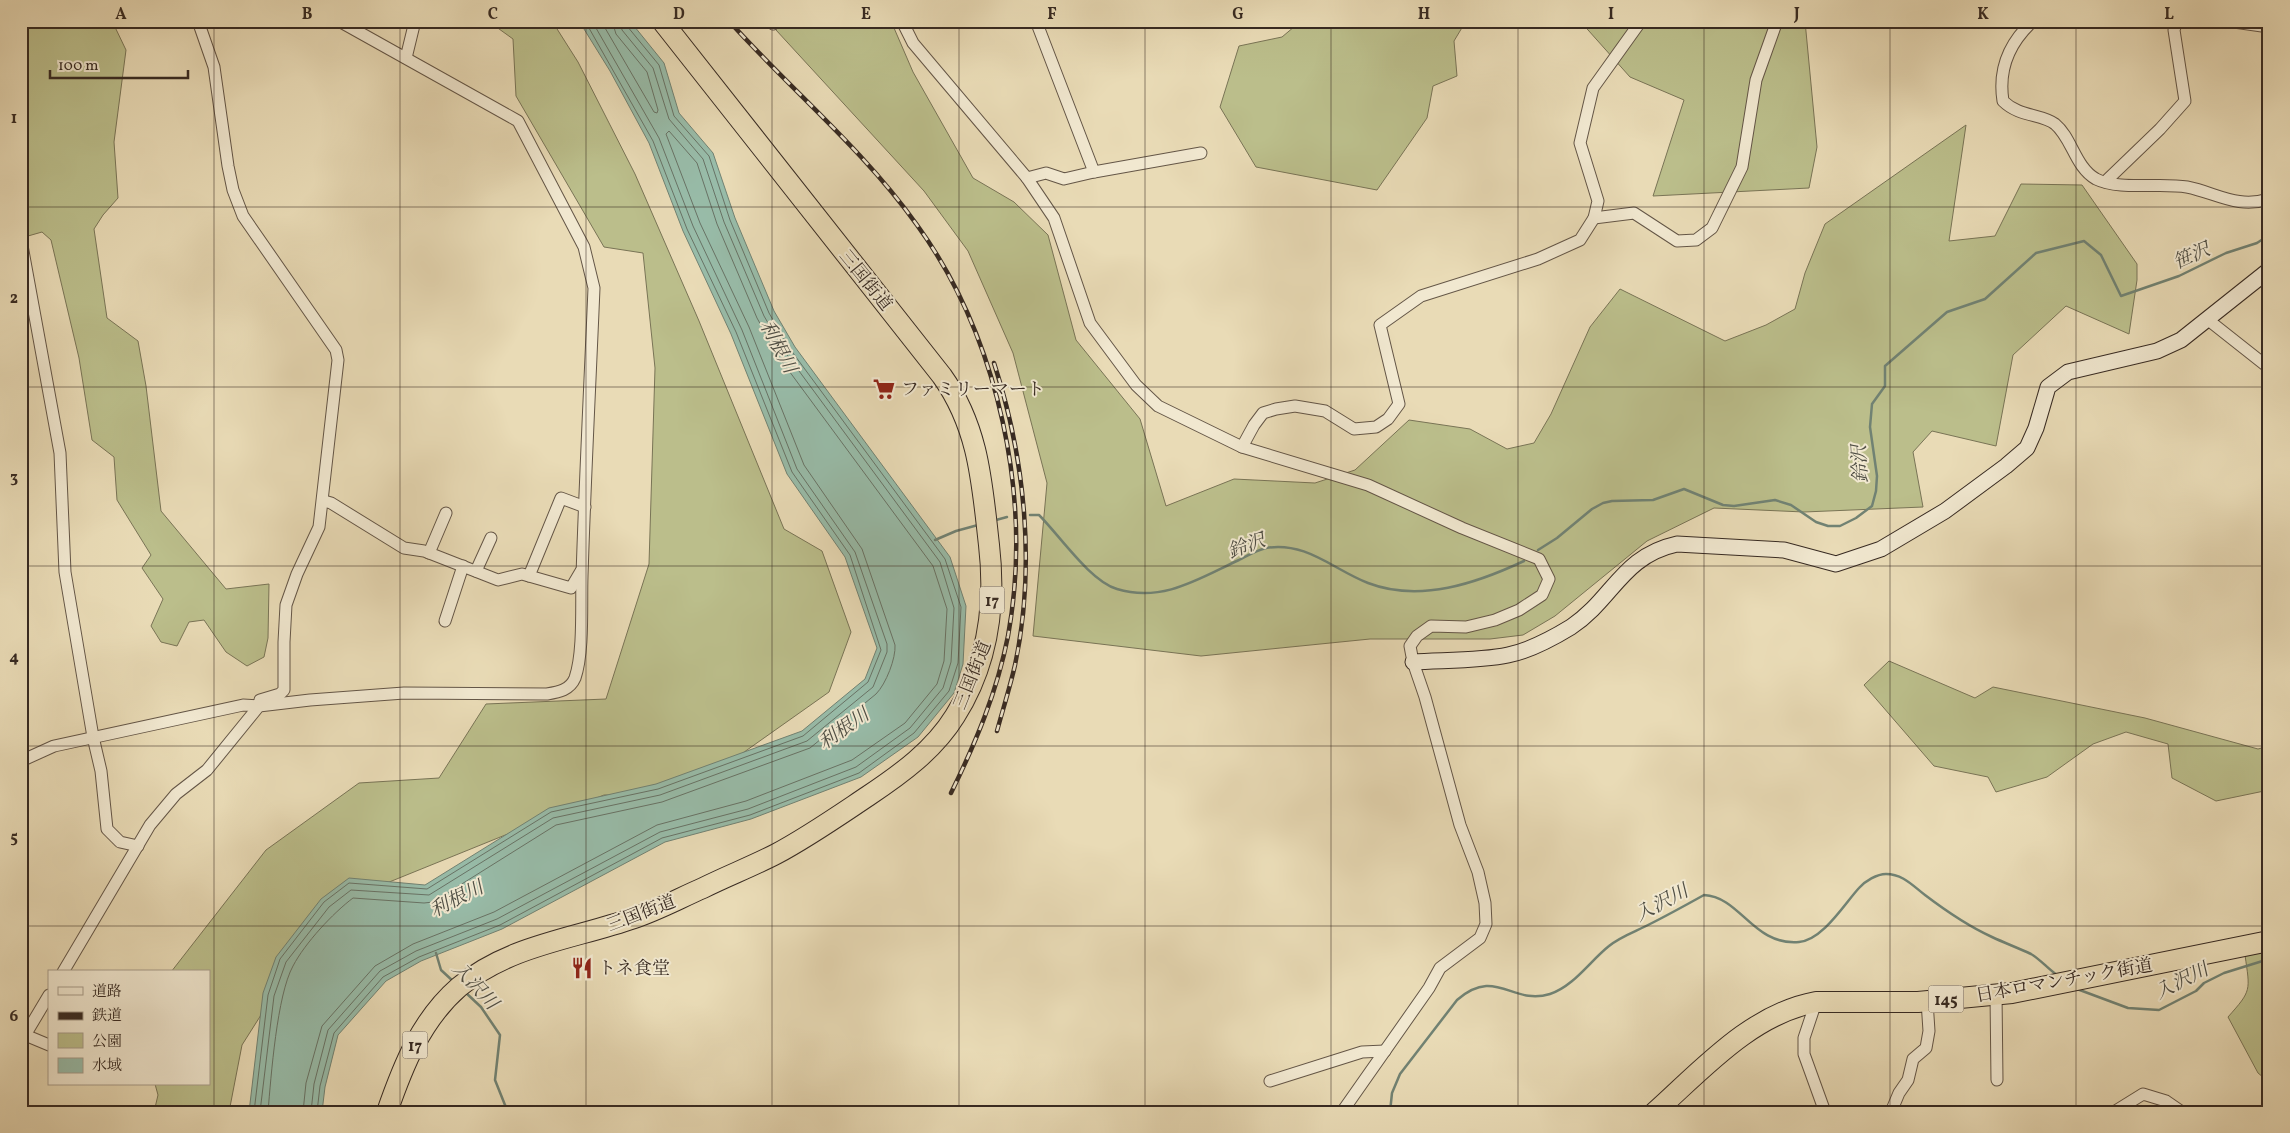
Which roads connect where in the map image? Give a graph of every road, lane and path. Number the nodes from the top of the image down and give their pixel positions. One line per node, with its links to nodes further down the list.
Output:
1 (198, 21): 25 (street)
2 (339, 21): 13 (street)
3 (415, 21): 13 (street)
4 (662, 21): 51 (highway, 三国街道 / 17)
5 (902, 21): 16 (street)
6 (1036, 21): 15 (street)
7 (1641, 21): 19 (street)
8 (1778, 21): 19 (street)
9 (2033, 21): 17 (street)
10 (2176, 21): 17 (street)
11 (2227, 21): 12 (street)
12 (2269, 27)
13 (406, 58): 26 (street)
14 (1201, 153): 15 (street)
15 (1094, 172): 16 (street)
16 (1027, 178): 24 (street)
17 (2105, 182): 18 (street)
18 (2269, 199)
19 (1594, 218): 24 (street)
20 (21, 240): 37 (street)
21 (2269, 270): 22 (street)
22 (2207, 319): 23 (street); 35 (street)
23 (2269, 368)
24 (1242, 447): 35 (street)
25 (324, 501): 29 (street); 36 (street)
26 (585, 507): 31 (street); 33 (street)
27 (446, 513): 29 (street)
28 (491, 538): 32 (street)
29 (429, 553): 30 (street)
30 (463, 566): 32 (street); 34 (street)
31 (582, 570): 33 (street); 36 (street)
32 (476, 572): 33 (street)
33 (529, 576)
34 (445, 620)
35 (1412, 662): 48 (street)
36 (259, 706): 37 (street); 39 (street)
37 (93, 737): 38 (street); 39 (street)
38 (21, 761)
39 (138, 846): 41 (street)
40 (2269, 940): 42 (highway, 日本ロマンチック街道 / 145)
41 (64, 970)
42 (1996, 994): 44 (highway, 日本ロマンチック街道 / 145); 49 (street)
43 (48, 998): 46 (street)
44 (1927, 1001): 45 (highway, 日本ロマンチック街道 / 145); 55 (street)
45 (1816, 1002): 53 (highway, 日本ロマンチック街道 / 145); 54 (street)
46 (23, 1038): 47 (street)
47 (48, 1045)
48 (1385, 1051): 50 (street); 52 (street)
49 (1997, 1080)
50 (1270, 1082)
51 (387, 1112)
52 (1342, 1112)
53 (1654, 1112)
54 (1825, 1112)
55 (1891, 1112)
56 (2114, 1112): 57 (street)
57 (2182, 1112)

